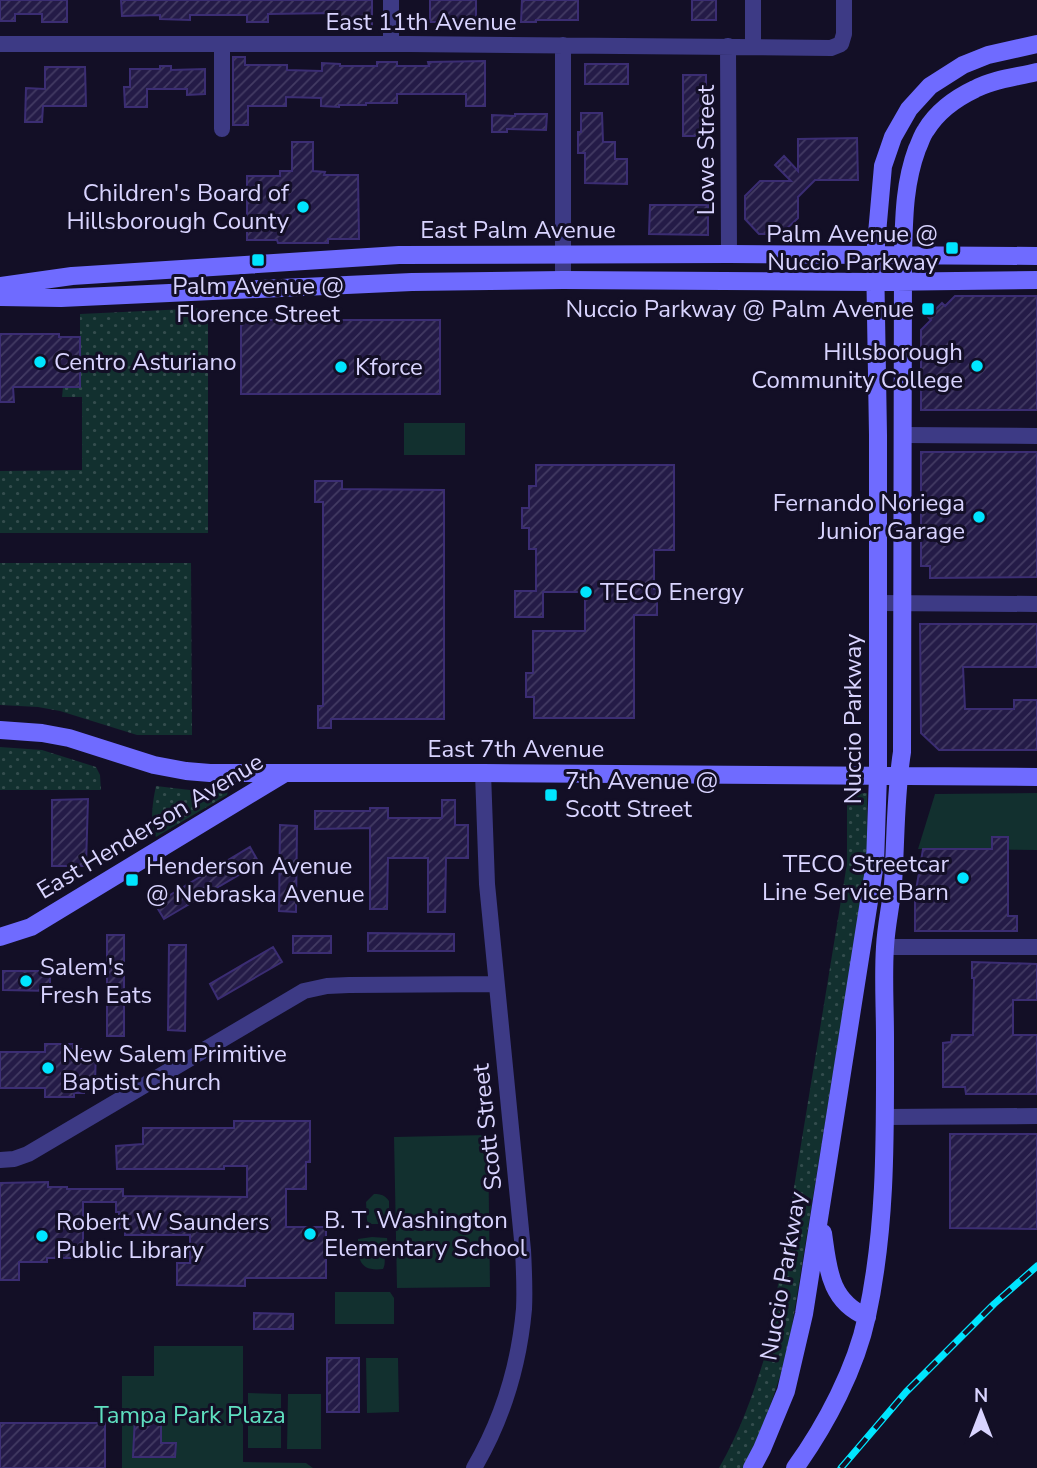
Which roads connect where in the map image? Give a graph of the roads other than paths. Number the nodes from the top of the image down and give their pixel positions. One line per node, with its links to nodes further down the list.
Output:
1 (391, 0): 5 (street)
2 (752, 0): 10 (street)
3 (844, 0): 10 (street, East 11th Avenue)
4 (0, 44): 7 (street, East 11th Avenue)
5 (391, 44): 7 (street, East 11th Avenue); 8 (street, East 11th Avenue)
6 (1037, 44): 16 (street, Nuccio Parkway)
7 (222, 45): 12 (street)
8 (563, 45): 9 (street, East 11th Avenue); 13 (street)
9 (728, 46): 10 (street, East 11th Avenue); 14 (street, Lowe Street)
10 (753, 46)
11 (1037, 72): 15 (street, Nuccio Parkway)
12 (222, 129)
13 (562, 254): 14 (street, East Palm Avenue); 18 (street); 22 (street, East Palm Avenue)
14 (729, 254): 16 (street, East Palm Avenue)
15 (903, 255): 16 (street, East Palm Avenue); 17 (street, East Palm Avenue); 21 (street, Nuccio Parkway)
16 (875, 256): 20 (street, Nuccio Parkway)
17 (1037, 256)
18 (563, 280): 20 (street, East Palm Avenue); 23 (street, East Palm Avenue)
19 (1037, 280): 21 (street, East Palm Avenue)
20 (876, 282): 21 (street, East Palm Avenue); 26 (street, Nuccio Parkway)
21 (904, 282): 24 (street, Nuccio Parkway)
22 (0, 286)
23 (0, 297)
24 (903, 435): 25 (street); 27 (street, Nuccio Parkway)
25 (1037, 436)
26 (878, 603): 27 (street); 32 (street, Nuccio Parkway)
27 (903, 604): 28 (street); 33 (street, Nuccio Parkway)
28 (1037, 604)
29 (0, 730): 30 (street, East 7th Avenue)
30 (286, 772): 31 (street, East 7th Avenue); 35 (street, East Henderson Avenue)
31 (483, 773): 32 (street, East 7th Avenue); 38 (street, Scott Street)
32 (878, 775): 33 (street, East 7th Avenue); 42 (street, Nuccio Parkway)
33 (898, 775): 34 (street, East 7th Avenue); 36 (street, Nuccio Parkway)
34 (1037, 777)
35 (0, 937)
36 (885, 947): 37 (street); 40 (street, Nuccio Parkway)
37 (1037, 947)
38 (496, 984): 41 (street); 44 (street, Scott Street)
39 (1037, 1116): 40 (street)
40 (885, 1117): 43 (street, Nuccio Parkway)
41 (0, 1160)
42 (821, 1209): 43 (street); 45 (street, Nuccio Parkway)
43 (867, 1317): 46 (street, Nuccio Parkway)
44 (474, 1468)
45 (752, 1468)
46 (795, 1468)

